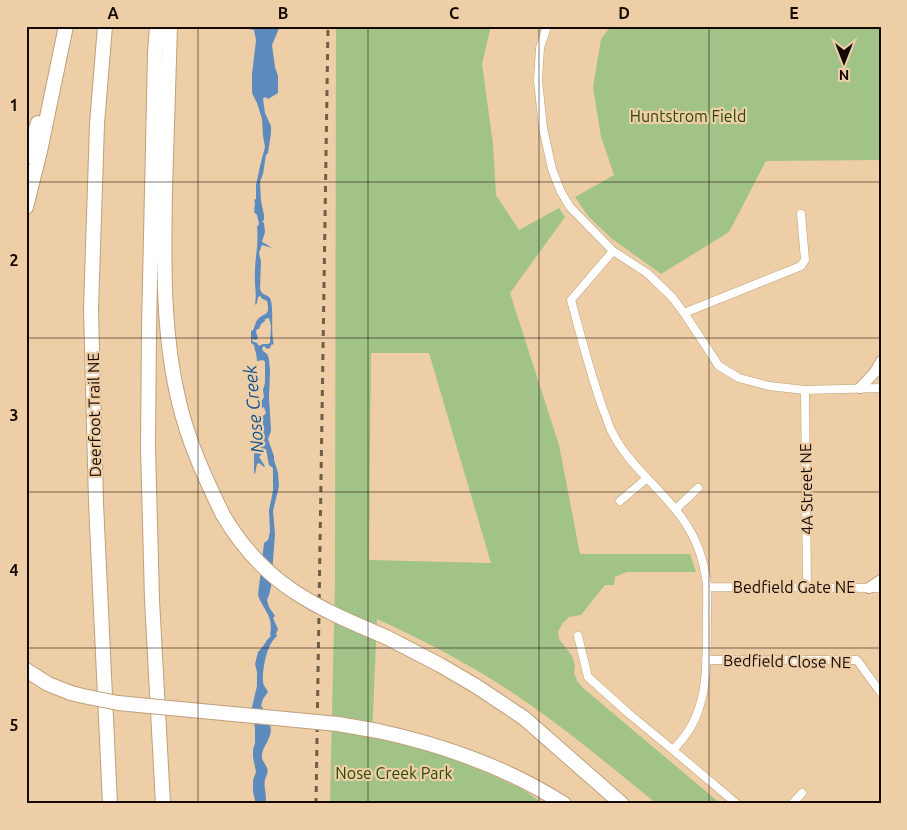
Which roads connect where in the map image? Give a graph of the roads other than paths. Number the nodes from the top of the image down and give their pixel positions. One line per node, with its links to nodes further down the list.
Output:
1 (66, 26): 6 (highway)
2 (106, 26): 31 (highway, Deerfoot Trail NE)
3 (157, 26): 32 (highway)
4 (170, 26): 34 (highway, bridge)
5 (547, 26): 10 (street)
6 (61, 51): 7 (highway); 8 (highway)
7 (26, 157)
8 (26, 207)
9 (801, 214): 11 (street)
10 (613, 251): 11 (street); 16 (street, Bedfield Close NE)
11 (684, 313): 15 (street)
12 (881, 361): 13 (main road)
13 (860, 388): 14 (street); 15 (street)
14 (881, 388)
15 (805, 390): 22 (street, 4A Street NE)
16 (646, 479): 18 (street); 19 (street, Bedfield Close NE)
17 (698, 488): 19 (street)
18 (620, 501)
19 (676, 509): 21 (street, Bedfield Close NE)
20 (881, 580): 23 (main road)
21 (707, 587): 22 (street, Bedfield Gate NE); 26 (street, Bedfield Close NE)
22 (808, 588): 23 (street, Bedfield Gate NE)
23 (869, 588): 24 (street, Bedfield Gate NE)
24 (881, 588)
25 (578, 636): 29 (street)
26 (706, 660): 28 (street, Bedfield Close NE); 29 (street, Bedfield Close NE)
27 (26, 670): 33 (highway, bridge)
28 (881, 693)
29 (674, 750): 35 (street)
30 (802, 793): 36 (street)
31 (110, 804)
32 (163, 804)
33 (564, 804)
34 (622, 804)
35 (737, 804)
36 (792, 804)

